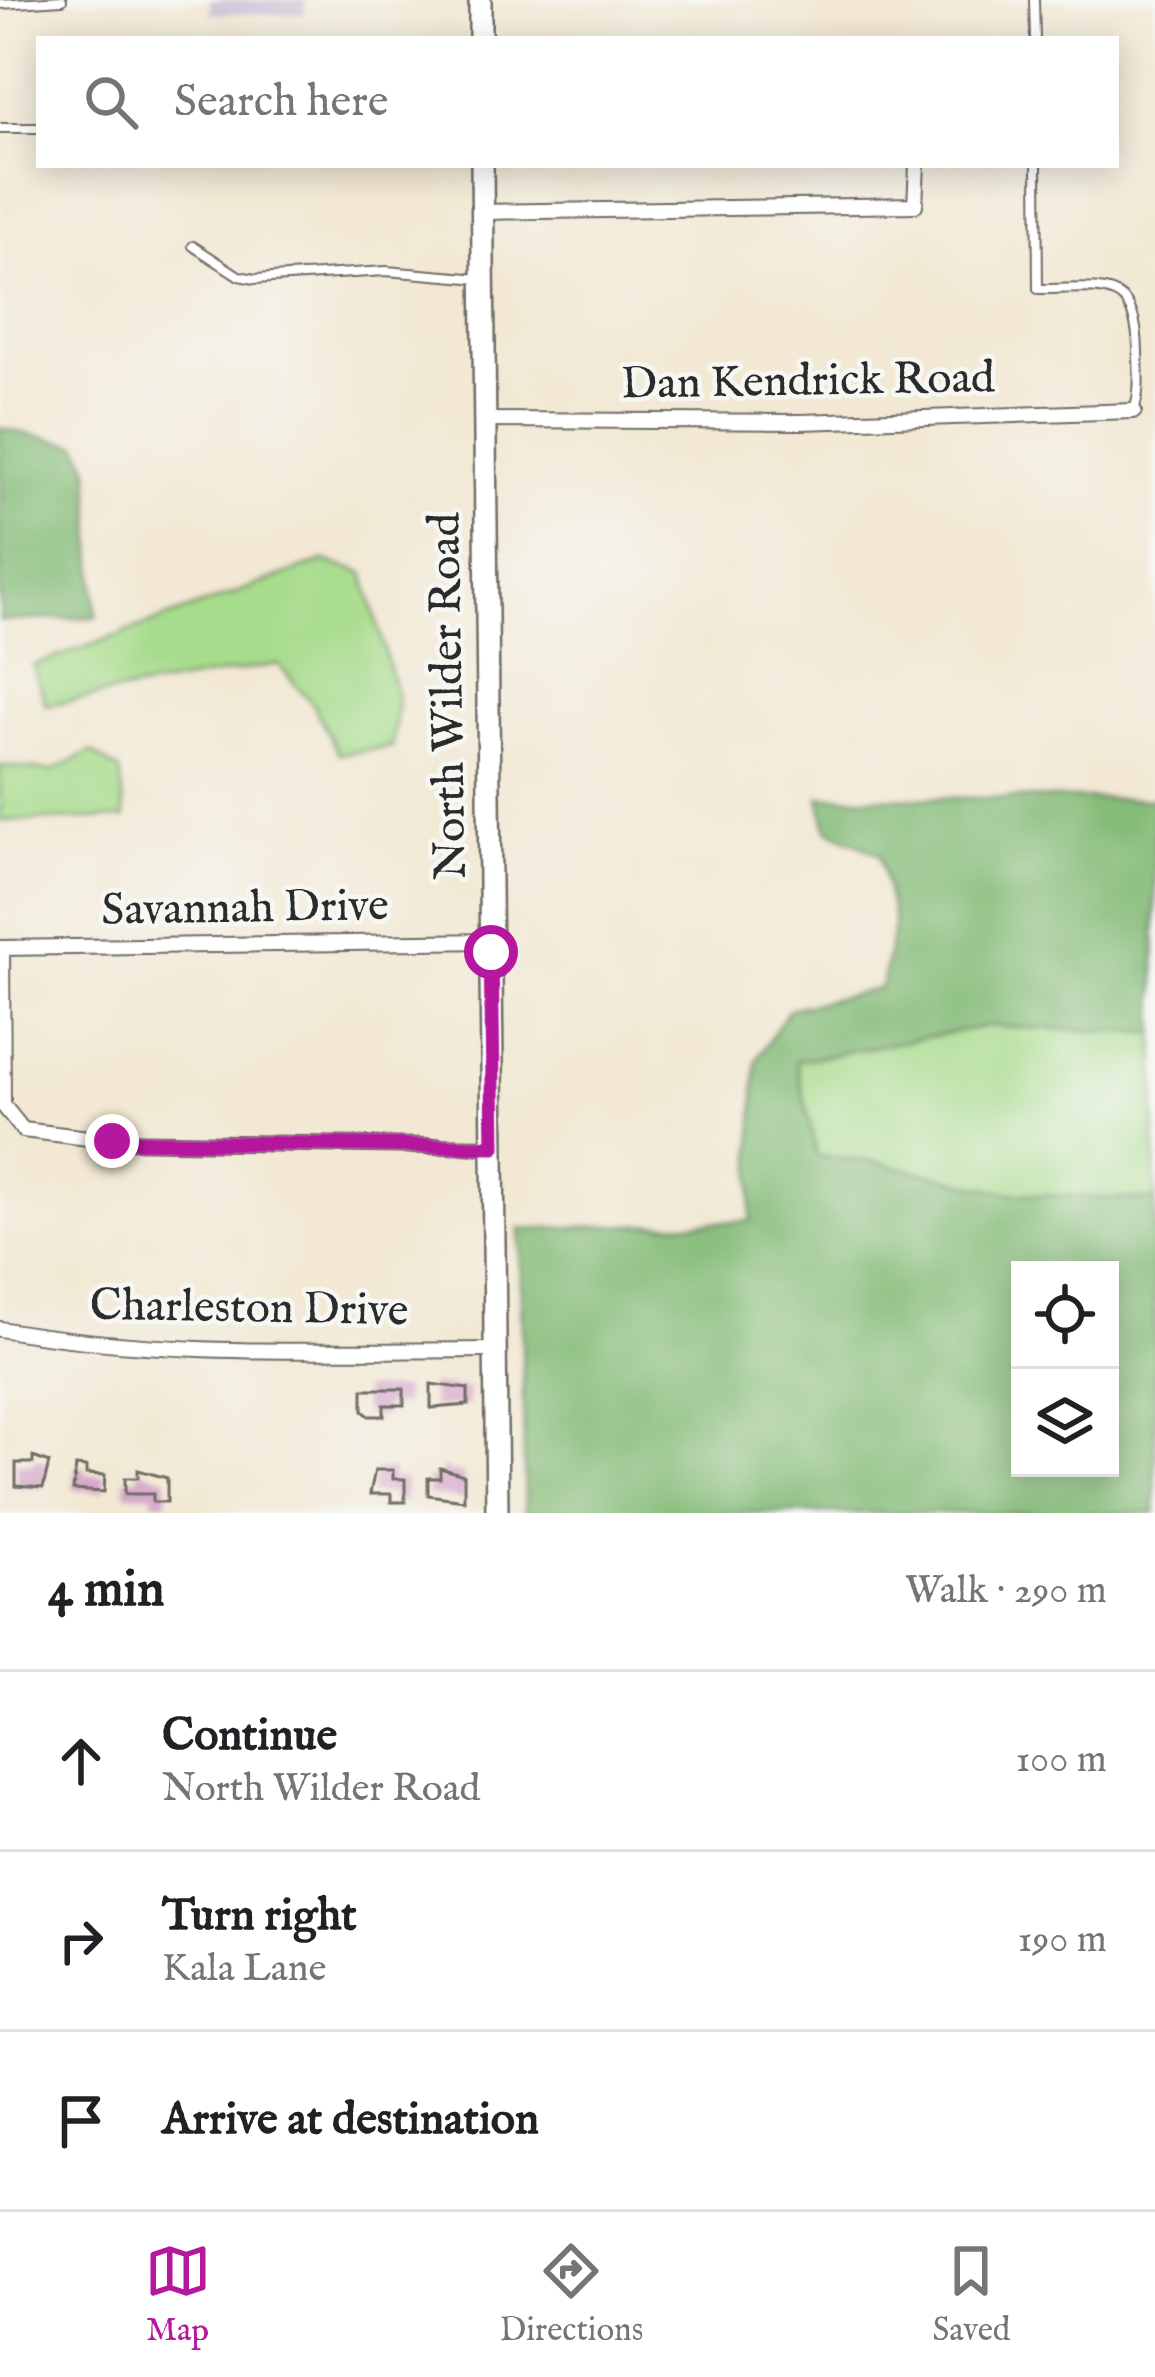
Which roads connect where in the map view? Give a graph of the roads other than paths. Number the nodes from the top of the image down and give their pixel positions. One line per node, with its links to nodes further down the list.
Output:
1 (62, 0): 4 (lane)
2 (480, 0): 5 (street)
3 (1034, 0): 6 (lane)
4 (0, 4)
5 (480, 36)
6 (1035, 36)
7 (0, 128): 8 (lane)
8 (36, 128)
9 (482, 168): 12 (street, North Wilder Road)
10 (917, 168): 12 (street)
11 (1037, 168): 15 (lane)
12 (482, 212): 14 (street, North Wilder Road)
13 (193, 246): 14 (lane)
14 (482, 279): 16 (street, North Wilder Road)
15 (1134, 411): 16 (street, Dan Kendrick Road)
16 (483, 420): 17 (street, North Wilder Road)
17 (491, 941): 18 (street, Savannah Drive); 19 (street, North Wilder Road)
18 (1, 948): 19 (street)
19 (494, 1147): 21 (street, North Wilder Road)
20 (0, 1329): 21 (street, Charleston Drive)
21 (497, 1350): 22 (street, North Wilder Road)
22 (497, 1513)

